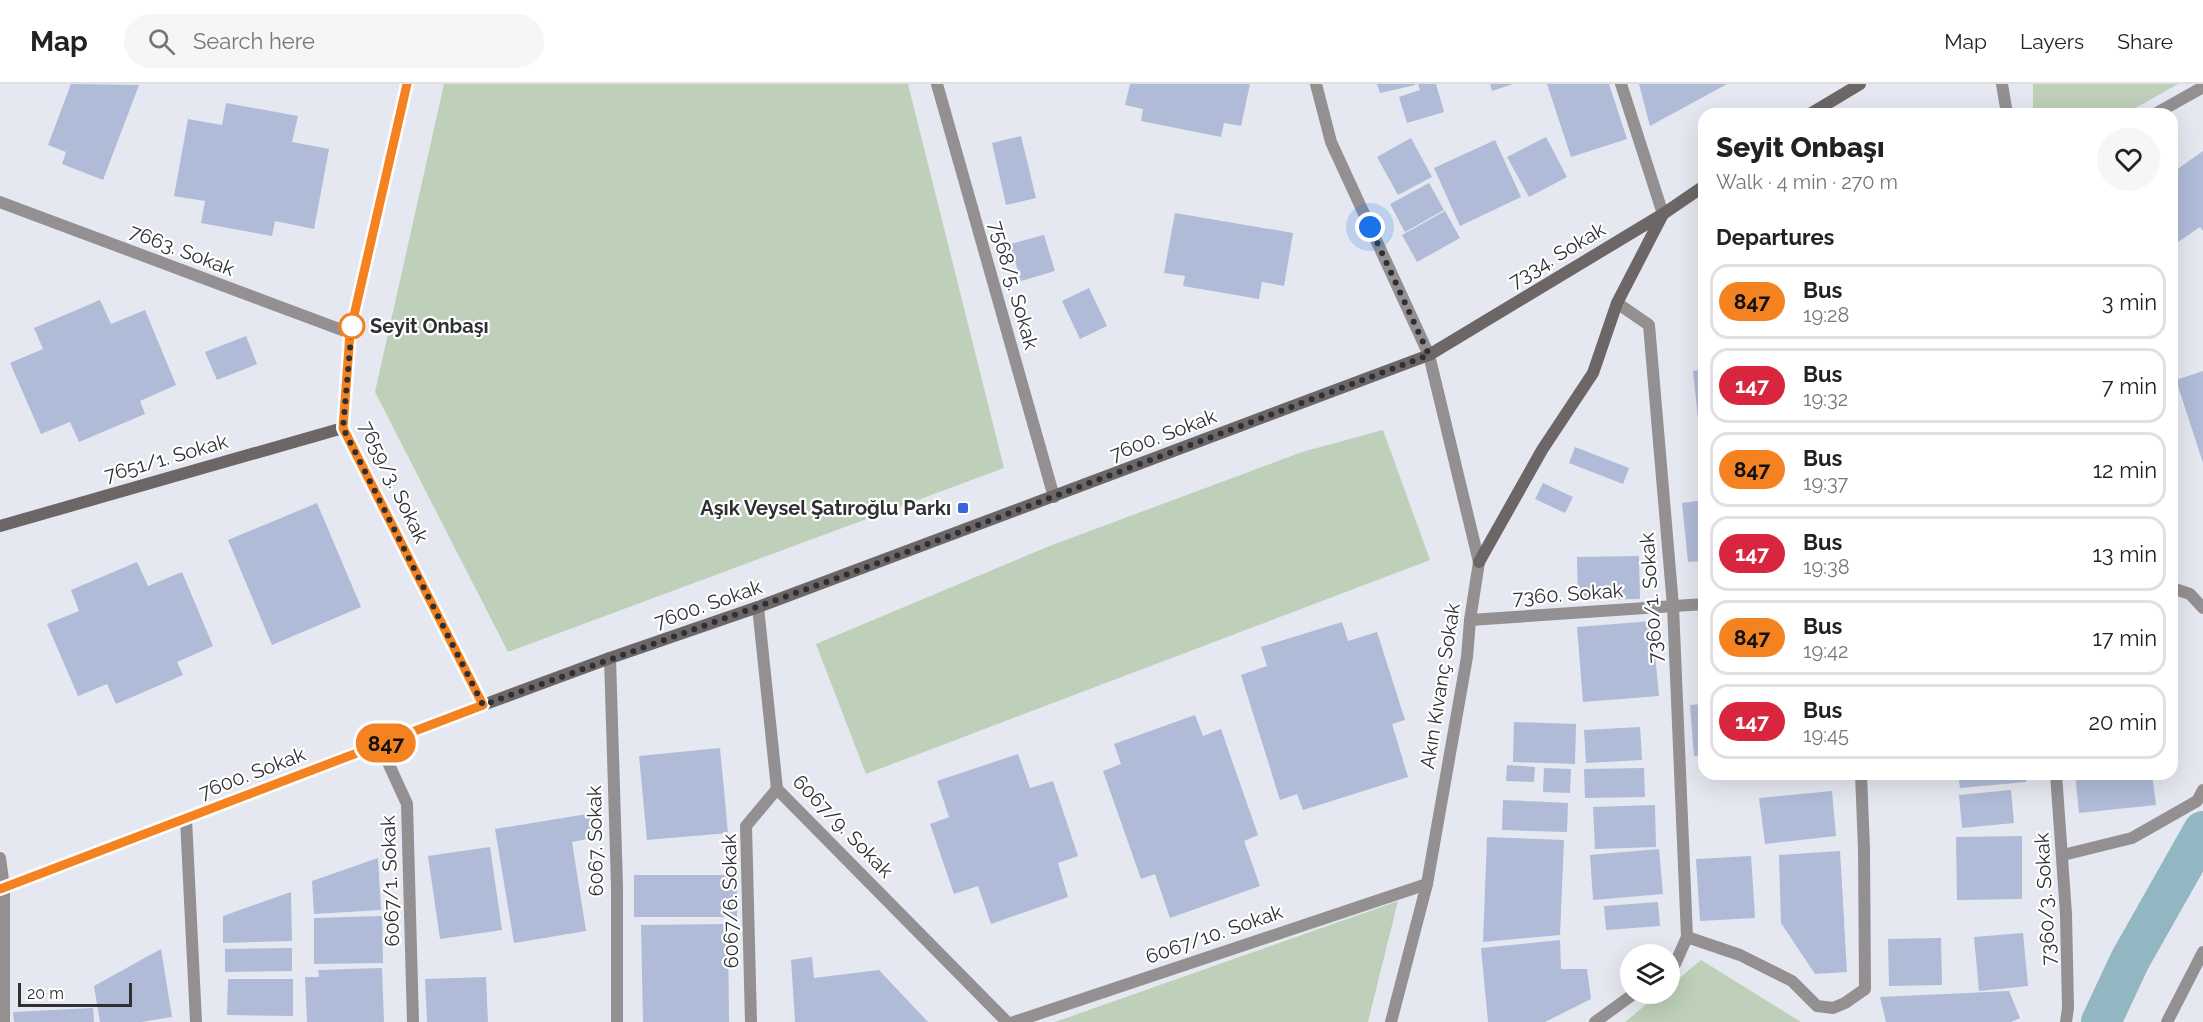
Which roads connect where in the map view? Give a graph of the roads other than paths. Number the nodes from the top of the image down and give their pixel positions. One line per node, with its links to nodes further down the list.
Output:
1 (407, 84): 15 (street, 7659/3. Sokak)
2 (937, 84): 18 (street, 7568/5. Sokak)
3 (1316, 84): 16 (street, Akın Kıvanç Sokak)
4 (1622, 84): 13 (street)
5 (1860, 84): 8 (street)
6 (2002, 84): 9 (street)
7 (2203, 87): 10 (street)
8 (1826, 108)
9 (2006, 108)
10 (2166, 108)
11 (1698, 190): 13 (street, 7334. Sokak)
12 (0, 202): 15 (street, 7663. Sokak)
13 (1663, 214): 14 (street); 16 (street, 7334. Sokak)
14 (1617, 303): 20 (street); 23 (street, 7360/1. Sokak)
15 (350, 333): 17 (street, 7659/3. Sokak)
16 (1429, 355): 18 (street, 7600. Sokak); 20 (street, Akın Kıvanç Sokak)
17 (343, 428): 19 (street, 7651/1. Sokak); 28 (street, 7659/3. Sokak)
18 (1054, 497): 24 (street, 7600. Sokak)
19 (0, 526)
20 (1479, 562): 26 (street, Akın Kıvanç Sokak)
21 (2178, 590): 25 (street)
22 (1698, 604): 23 (street, 7360. Sokak)
23 (1673, 606): 26 (street, 7360. Sokak); 39 (street, 7360/1. Sokak)
24 (758, 607): 27 (street, 7600. Sokak); 32 (street, 6067/9. Sokak)
25 (2203, 608)
26 (1470, 620): 37 (street, Akın Kıvanç Sokak)
27 (610, 658): 28 (street, 7600. Sokak); 46 (street, 6067. Sokak)
28 (483, 705): 29 (street, 7600. Sokak)
29 (380, 745): 34 (street, 7600. Sokak); 45 (street, 6067/1. Sokak)
30 (1861, 780): 39 (street)
31 (2056, 780): 35 (street, 7360/3. Sokak)
32 (777, 789): 47 (street, 6067/6. Sokak); 48 (street, 6067/9. Sokak)
33 (2203, 790): 35 (street)
34 (186, 819): 38 (street, 7600. Sokak); 44 (street)
35 (2062, 855): 52 (street, 7360/3. Sokak)
36 (0, 858): 38 (street)
37 (1427, 884): 49 (street, 6067/10. Sokak); 50 (street, Akın Kıvanç Sokak)
38 (2, 888): 43 (street)
39 (1687, 937): 41 (street)
40 (2203, 952): 53 (street)
41 (1680, 953)
42 (1620, 1004): 51 (street)
43 (4, 1022)
44 (196, 1022)
45 (413, 1022)
46 (617, 1022)
47 (751, 1022)
48 (1007, 1022)
49 (1014, 1022)
50 (1390, 1022)
51 (1595, 1022)
52 (2066, 1022)
53 (2167, 1022)

